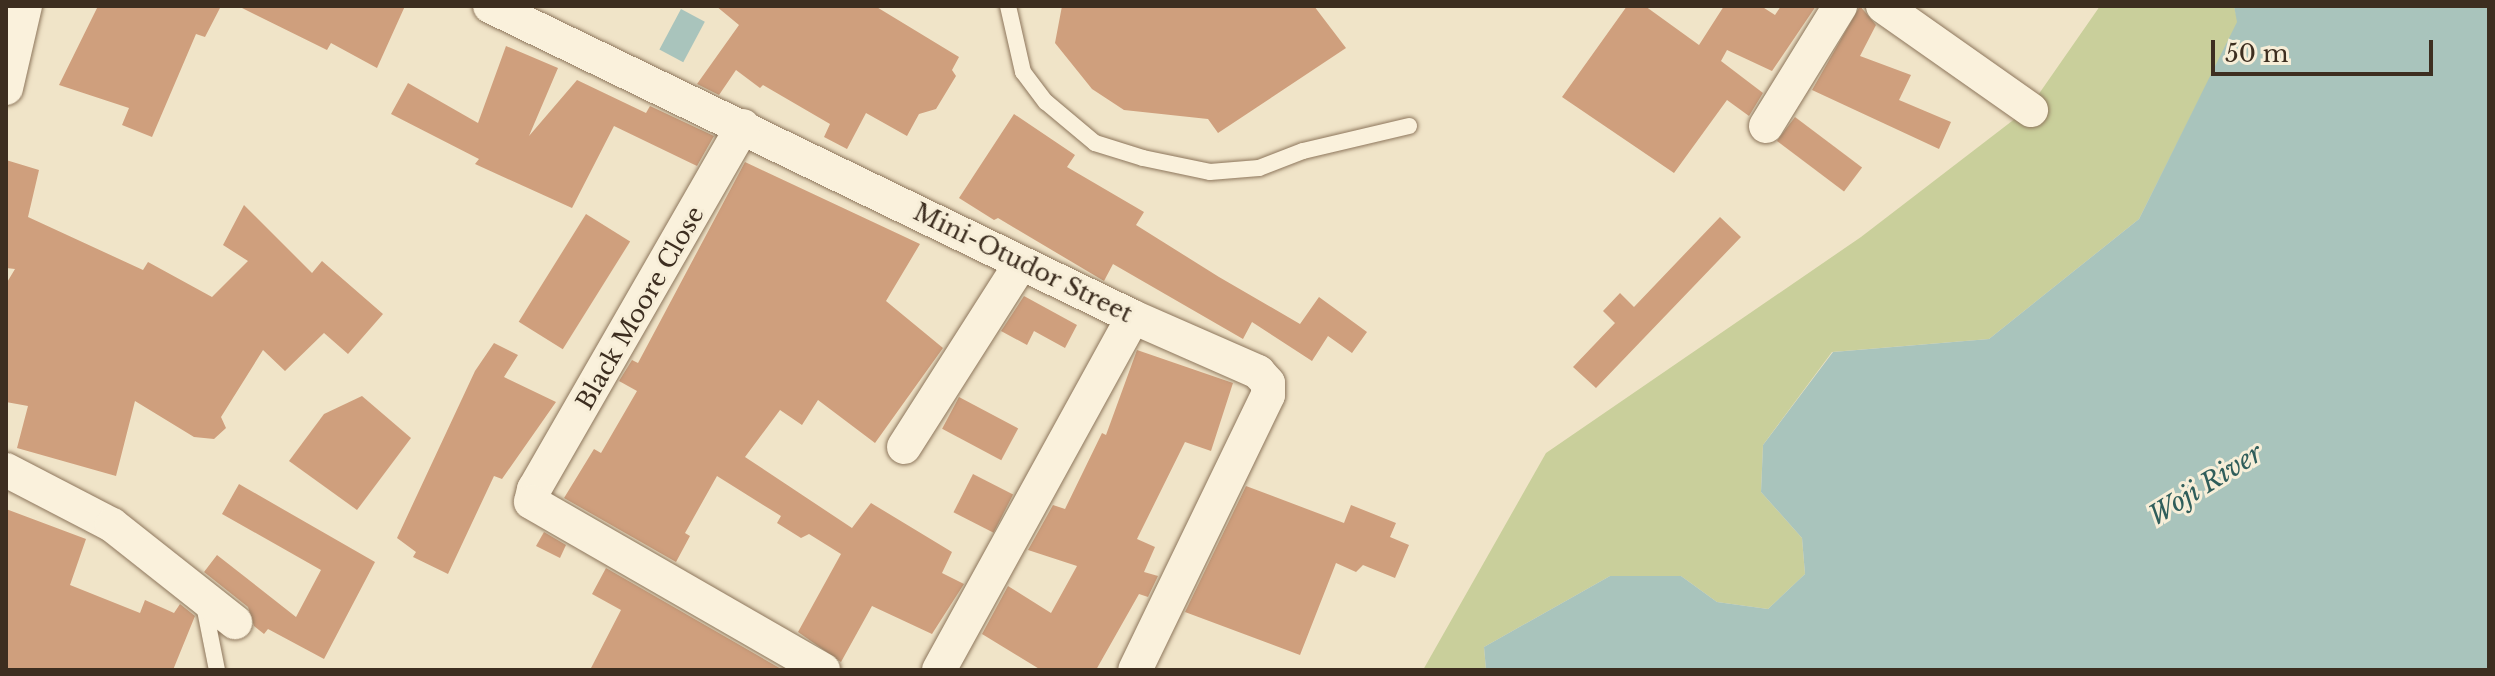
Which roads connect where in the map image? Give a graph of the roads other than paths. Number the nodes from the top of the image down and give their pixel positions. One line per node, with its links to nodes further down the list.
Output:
1 (25, 6): 6 (street)
2 (490, 6): 8 (street, Mini-Otudor Street)
3 (1008, 6): 9 (lane)
4 (1840, 6): 10 (street)
5 (1883, 6): 7 (street)
6 (6, 88)
7 (2031, 110)
8 (743, 126): 11 (street, Mini-Otudor Street); 18 (street, Black Moore Close)
9 (1409, 126)
10 (1766, 126)
11 (1021, 263): 12 (street, Mini-Otudor Street); 13 (street)
12 (1133, 317): 19 (street); 20 (street, Mini-Otudor Street)
13 (904, 447)
14 (6, 470): 15 (street)
15 (202, 596): 16 (street); 17 (lane)
16 (235, 622)
17 (217, 670)
18 (823, 670)
19 (939, 670)
20 (1135, 670)

